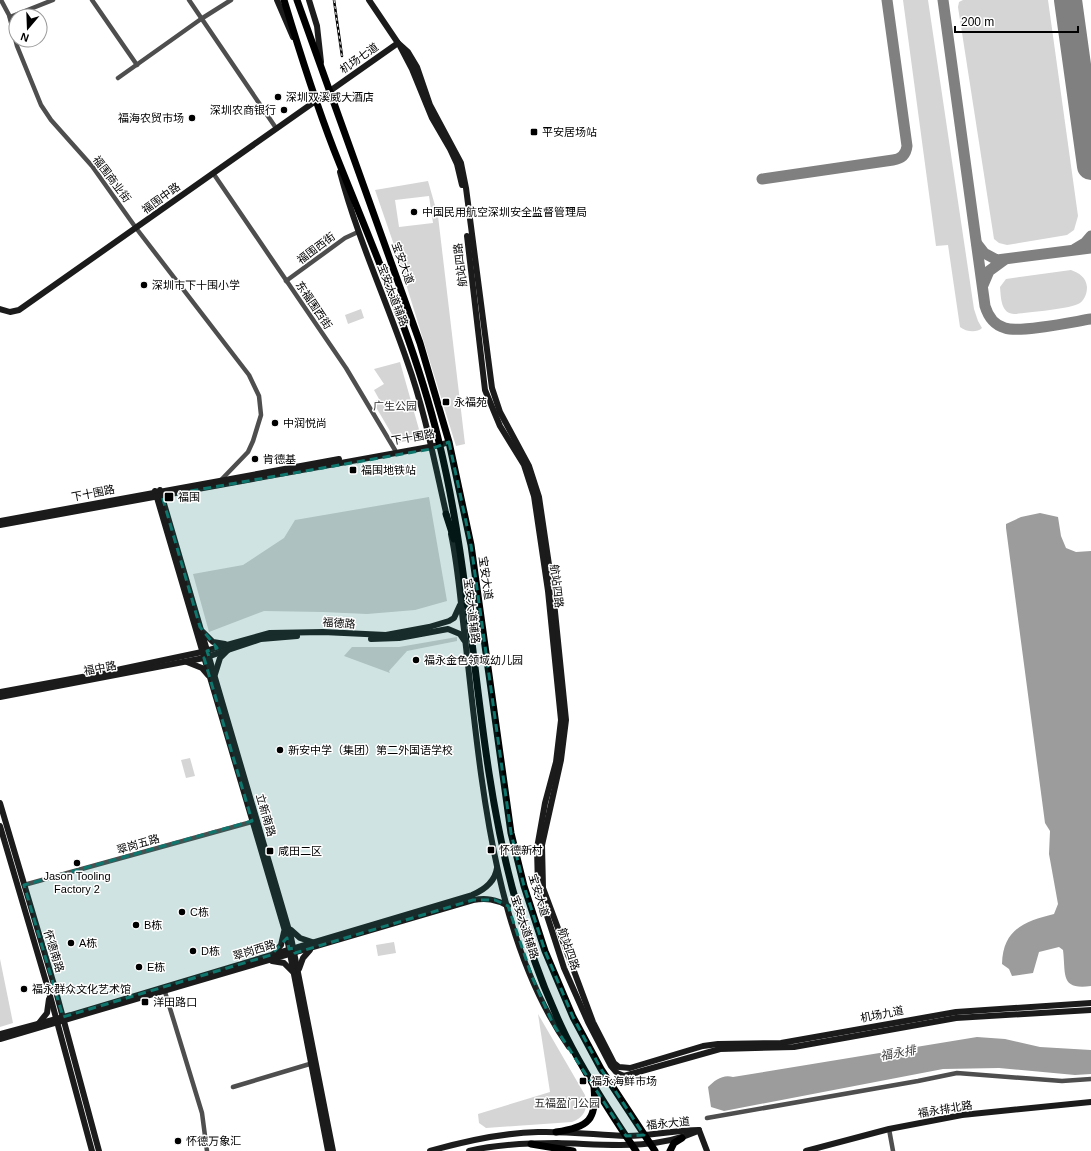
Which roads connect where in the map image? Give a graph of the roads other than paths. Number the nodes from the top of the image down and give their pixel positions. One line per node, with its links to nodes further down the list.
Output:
1 (1, 0): 12 (street, 福围商业街)
2 (53, 0): 11 (street)
3 (92, 0): 17 (street)
4 (189, 0): 13 (street)
5 (231, 0): 13 (street)
6 (277, 0): 16 (main road)
7 (284, 0): 16 (main road, 宝安大道)
8 (297, 0): 18 (main road, 宝安大道)
9 (309, 0): 18 (main road)
10 (369, 0): 14 (main road, 航站四路)
11 (33, 8)
12 (8, 13)
13 (201, 19): 17 (street); 22 (street)
14 (398, 43): 20 (main road, 机场七道); 70 (main road, 航站四路)
15 (18, 48): 25 (street, 福围商业街)
16 (299, 51): 21 (main road, 宝安大道)
17 (137, 65): 19 (street)
18 (322, 69): 20 (main road, 宝安大道)
19 (118, 78)
20 (330, 90): 21 (main road, 福围中路); 29 (main road, 宝安大道)
21 (316, 100): 22 (main road, 福围中路); 23 (main road, 宝安大道)
22 (276, 128): 24 (main road, 福围中路)
23 (334, 149): 26 (main road, 宝安大道辅路); 30 (main road, 宝安大道)
24 (213, 173): 25 (main road, 福围中路); 27 (street, 东福围西街)
25 (136, 228): 28 (main road, 福围中路); 33 (street, 福围商业街)
26 (358, 232): 27 (street, 福围西街); 31 (main road, 宝安大道辅路)
27 (286, 281): 32 (street, 东福围西街)
28 (0, 309)
29 (449, 442): 30 (main road, 下十围路); 82 (main road, 宝安大道)
30 (440, 444): 31 (main road, 下十围路); 38 (main road, 宝安大道)
31 (431, 445): 32 (main road, 下十围路); 34 (main road, 下十围路); 35 (main road, 宝安大道辅路)
32 (395, 450): 33 (main road, 下十围路)
33 (222, 479): 34 (main road, 下十围路)
34 (158, 494): 36 (main road, 下十围路); 37 (main road, 下十围路); 40 (main road, 立新南路); 42 (main road, 立新南路)
35 (446, 514): 38 (main road); 39 (main road, 宝安大道辅路)
36 (0, 521)
37 (0, 525)
38 (461, 559): 72 (main road, 宝安大道)
39 (460, 599): 41 (main road, 福德路); 43 (main road, 宝安大道辅路)
40 (200, 627): 44 (main road); 45 (main road, 立新南路)
41 (438, 628): 43 (main road, 福德路); 44 (main road, 福德路)
42 (198, 636): 45 (main road, 立新南路); 46 (main road)
43 (466, 644): 54 (main road, 宝安大道辅路)
44 (231, 646): 45 (main road, 福德路); 48 (main road)
45 (206, 654): 46 (main road, 福中路); 47 (main road, 福中路); 48 (main road, 立新南路)
46 (187, 655): 49 (main road, 福中路)
47 (178, 663): 48 (main road); 50 (main road, 福中路)
48 (214, 683): 52 (main road, 立新南路)
49 (0, 692)
50 (0, 696)
51 (0, 804): 55 (main road, 怀德南路)
52 (255, 821): 55 (street, 翠岗五路); 57 (main road, 立新南路)
53 (0, 826): 62 (main road, 怀德南路)
54 (497, 864): 56 (main road, 宝安大道辅路); 58 (main road, 翠岗西路)
55 (24, 885): 66 (main road, 怀德南路)
56 (508, 906): 58 (main road, 翠岗西路); 72 (main road, 宝安大道辅路)
57 (286, 928): 58 (main road); 59 (main road, 立新南路); 60 (main road)
58 (315, 944): 59 (main road, 翠岗西路); 61 (main road)
59 (292, 951): 60 (main road, 翠岗西路); 61 (main road, 立新南路)
60 (270, 958): 61 (main road); 63 (main road, 翠岗西路); 66 (main road, 翠岗西路)
61 (297, 974): 71 (main road, 立新南路)
62 (49, 992): 66 (main road, 怀德南路); 67 (main road)
63 (165, 992): 66 (main road, 翠岗西路); 91 (street)
64 (1091, 1002): 70 (main road, 机场九道)
65 (1091, 1010): 70 (main road, 机场九道)
66 (60, 1020): 67 (main road, 翠岗西路); 69 (main road, 翠岗西路); 89 (main road, 怀德南路); 90 (main road, 怀德南路)
67 (37, 1024): 68 (main road, 翠岗西路)
68 (0, 1034)
69 (0, 1039)
70 (679, 1056)
71 (314, 1062): 75 (street); 92 (main road, 立新南路); 93 (main road, 立新南路)
72 (586, 1071): 74 (main road, 宝安大道)
73 (1091, 1079): 77 (street)
74 (594, 1084): 80 (main road); 81 (main road, 宝安大道)
75 (232, 1087)
76 (1091, 1102): 78 (main road, 福永排北路)
77 (707, 1118)
78 (889, 1129): 100 (main road, 福永排北路); 101 (street)
79 (700, 1130): 82 (main road, 福永大道); 84 (main road, 福永大道); 99 (main road)
80 (556, 1132): 81 (main road, 福永大道); 83 (main road, 福永大道)
81 (626, 1136): 82 (main road, 福永大道); 88 (main road, 宝安大道)
82 (644, 1136): 86 (main road, 宝安大道)
83 (480, 1138): 87 (main road); 94 (main road, 福永大道)
84 (682, 1138): 86 (main road, 福永大道); 98 (main road)
85 (531, 1144): 87 (main road, 福永大道); 88 (main road, 福永大道); 96 (main road)
86 (650, 1144): 88 (main road, 福永大道); 97 (main road, 宝安大道)
87 (488, 1149): 95 (main road, 福永大道)
88 (634, 1149)
89 (92, 1151)
90 (98, 1151)
91 (208, 1151)
92 (328, 1151)
93 (333, 1151)
94 (430, 1151)
95 (469, 1151)
96 (573, 1151)
97 (655, 1151)
98 (670, 1151)
99 (708, 1151)
100 (806, 1151)
101 (893, 1151)

